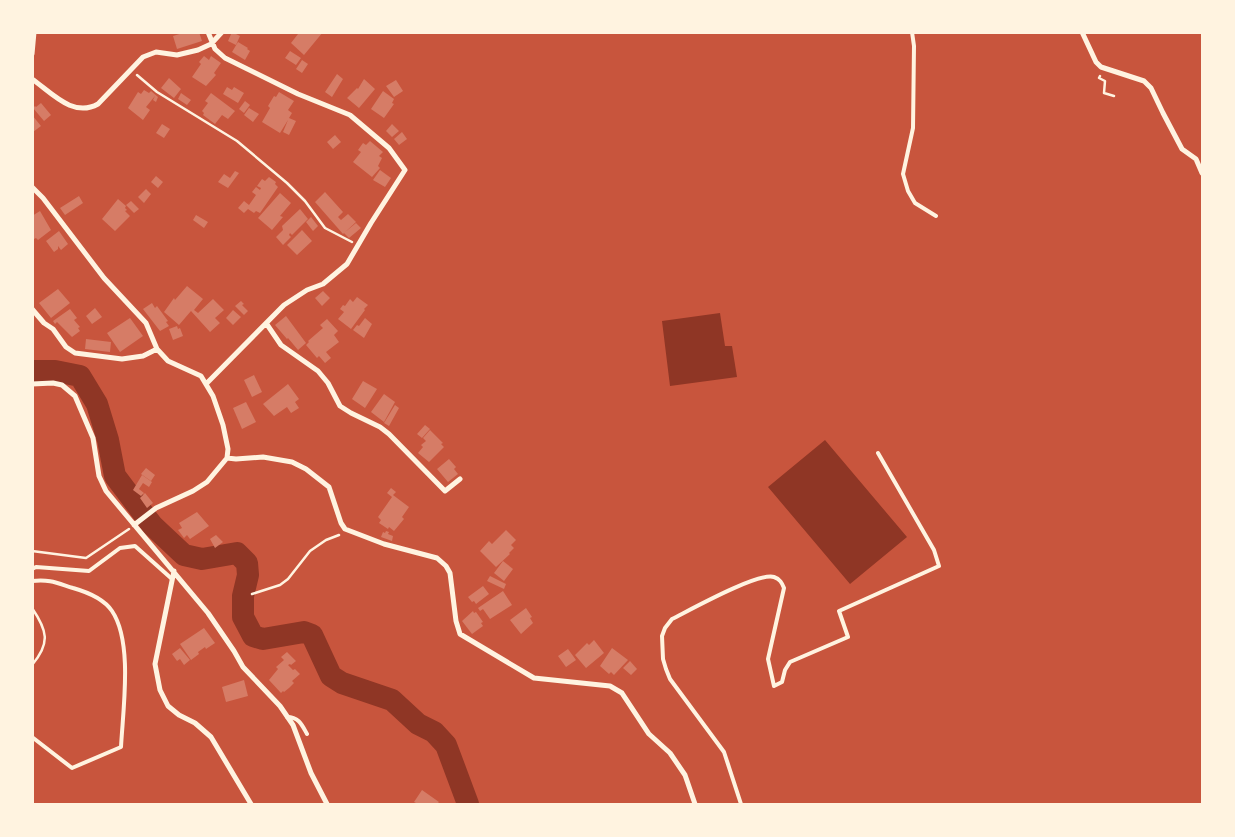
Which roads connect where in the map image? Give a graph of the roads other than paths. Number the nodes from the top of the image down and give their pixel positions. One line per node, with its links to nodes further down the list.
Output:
1 (34, 32): 7 (street)
2 (208, 32): 6 (street)
3 (222, 32): 6 (street)
4 (912, 32): 11 (lane)
5 (1082, 32): 9 (street)
6 (211, 44): 8 (street); 13 (street)
7 (32, 54)
8 (32, 79)
9 (1202, 174)
10 (32, 187): 14 (street)
11 (936, 216)
12 (32, 310): 14 (street)
13 (266, 323): 15 (street); 19 (street)
14 (157, 350): 15 (street)
15 (207, 383): 18 (street)
16 (32, 384): 20 (street)
17 (878, 453): 31 (lane)
18 (227, 458): 20 (street); 30 (street)
19 (460, 480)
20 (134, 525): 22 (street)
21 (32, 569): 23 (lane)
22 (174, 570): 23 (street); 25 (street)
23 (172, 578): 28 (street)
24 (32, 580): 27 (lane)
25 (287, 716): 26 (lane); 29 (street)
26 (307, 734)
27 (32, 737)
28 (251, 804)
29 (327, 804)
30 (696, 804)
31 (741, 804)

